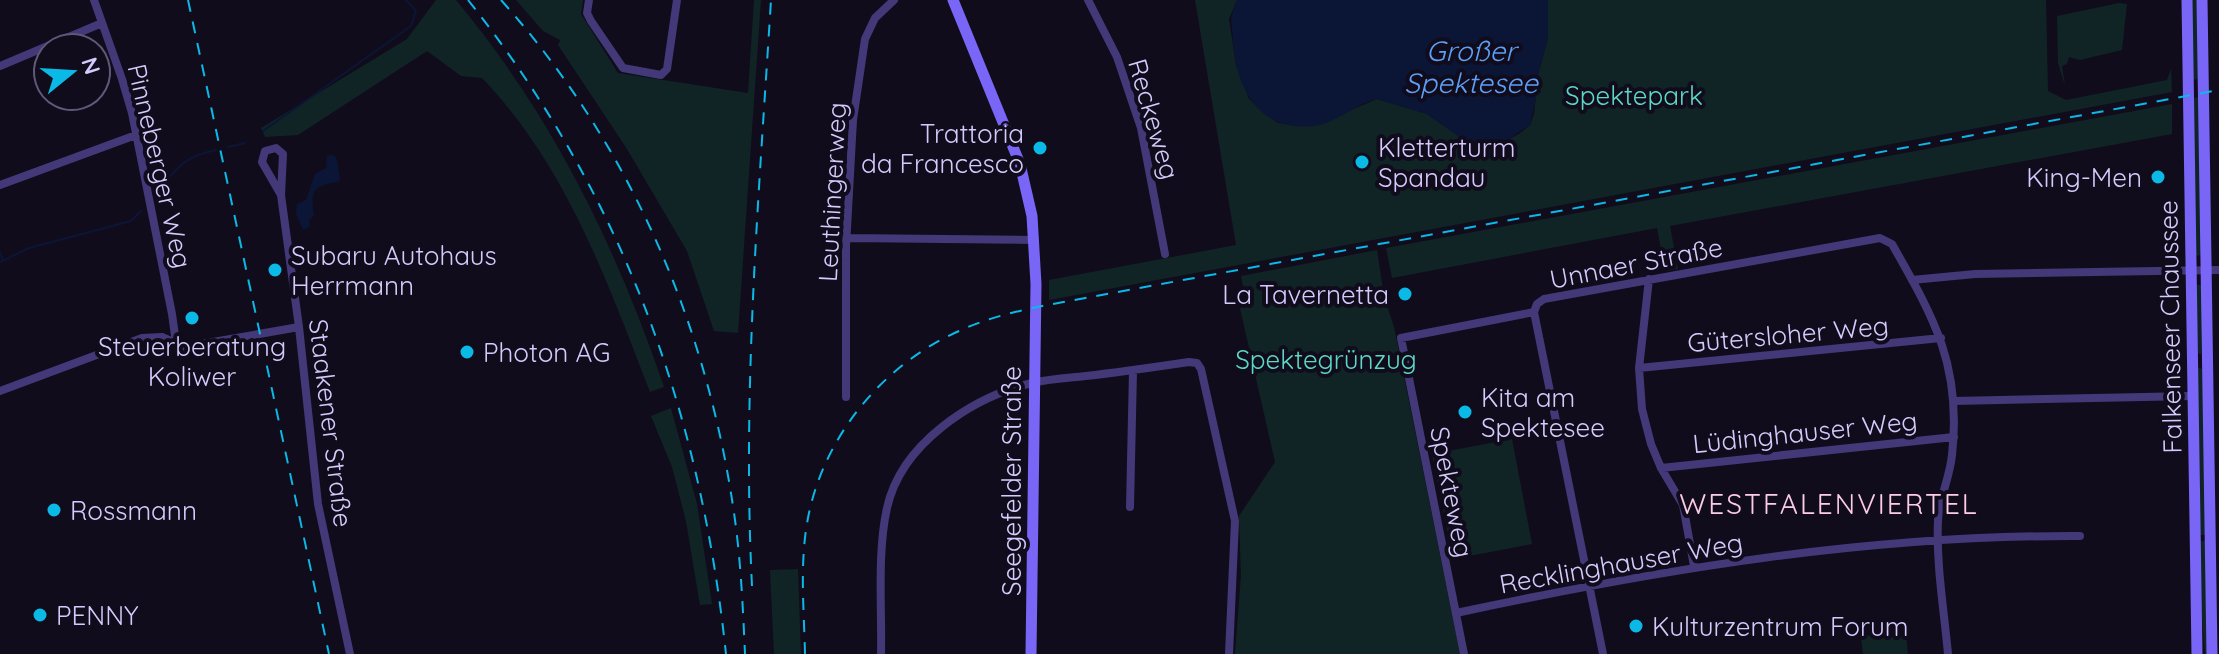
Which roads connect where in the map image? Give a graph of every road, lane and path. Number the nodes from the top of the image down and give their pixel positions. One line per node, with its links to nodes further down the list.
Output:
1 (94, 0): 10 (street, Pinneberger Weg)
2 (589, 0): 3 (street)
3 (677, 0)
4 (894, 0): 9 (street, Leuthingerweg)
5 (953, 0): 16 (main road, Seegefelder Straße)
6 (1088, 0): 17 (street, Reckeweg)
7 (2187, 0): 18 (main road, Falkenseer Chaussee)
8 (2202, 0): 19 (main road, Falkenseer Chaussee)
9 (880, 4): 15 (street, Leuthingerweg)
10 (102, 23): 11 (street); 12 (street, Pinneberger Weg)
11 (0, 66)
12 (136, 135): 13 (street); 27 (street, Pinneberger Weg)
13 (0, 185)
14 (281, 195): 14 (street, Staakener Straße); 24 (street, Staakener Straße)
15 (847, 238): 16 (street); 33 (street, Leuthingerweg)
16 (1035, 240): 30 (main road, Seegefelder Straße)
17 (1165, 254)
18 (2191, 270): 19 (street); 22 (street); 32 (main road, Falkenseer Chaussee)
19 (2206, 270): 20 (street); 51 (main road, Falkenseer Chaussee)
20 (2219, 270)
21 (1649, 279): 22 (street, Unnaer Straße); 23 (street, Unnaer Straße); 28 (street)
22 (1912, 280): 26 (street)
23 (1534, 312): 25 (street, Unnaer Straße); 41 (street)
24 (299, 327): 27 (street); 43 (street, Staakener Straße)
25 (1401, 338): 42 (street, Spekteweg)
26 (1941, 338): 28 (street, Gütersloher Weg); 34 (street)
27 (176, 343): 31 (street)
28 (1639, 368): 36 (street)
29 (1133, 371): 30 (street); 37 (street); 46 (street)
30 (1033, 383): 44 (street); 45 (main road, Seegefelder Straße)
31 (0, 391)
32 (2193, 396): 34 (street); 50 (main road, Falkenseer Chaussee)
33 (846, 397)
34 (1954, 401): 35 (street)
35 (1954, 437): 36 (street, Lüdinghauser Weg); 39 (street)
36 (1661, 468): 40 (street)
37 (1130, 507)
38 (2080, 536): 39 (street, Recklinghauser Weg)
39 (1939, 541): 40 (street, Recklinghauser Weg); 49 (street)
40 (1694, 566): 41 (street, Recklinghauser Weg)
41 (1589, 586): 42 (street, Recklinghauser Weg); 48 (street)
42 (1456, 613): 47 (street, Spekteweg)
43 (350, 654)
44 (881, 654)
45 (1031, 654)
46 (1229, 654)
47 (1464, 654)
48 (1603, 654)
49 (1948, 654)
50 (2197, 654)
51 (2212, 654)

